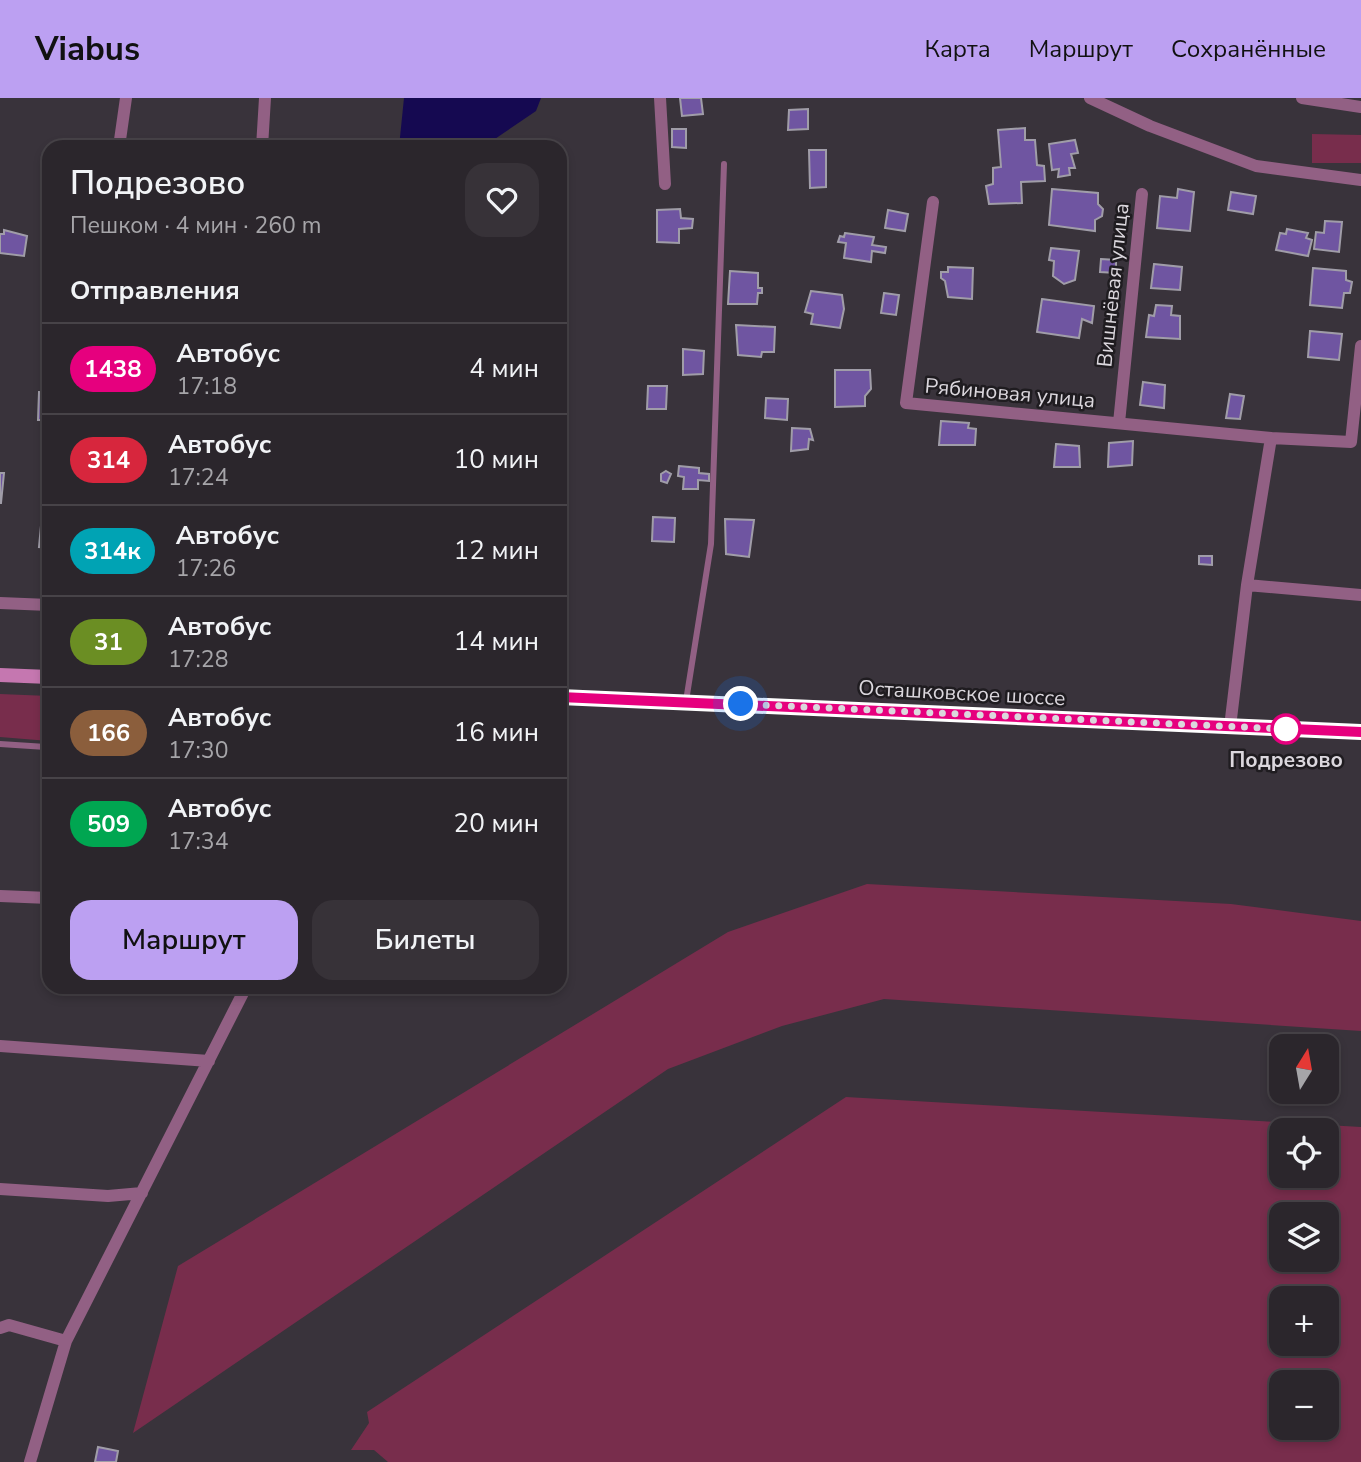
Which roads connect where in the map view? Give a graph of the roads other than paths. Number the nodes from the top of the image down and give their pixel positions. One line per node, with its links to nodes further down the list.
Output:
1 (126, 98): 7 (street)
2 (265, 98): 8 (street)
3 (660, 98): 11 (street)
4 (1090, 98): 10 (street)
5 (1302, 98): 6 (street)
6 (1361, 107)
7 (120, 140)
8 (262, 140)
9 (724, 164): 24 (lane)
10 (1361, 180)
11 (665, 184)
12 (1142, 194): 15 (street, Вишнёвая улица)
13 (933, 202): 15 (street, Рябиновая улица)
14 (1361, 346): 16 (street, Рябиновая улица)
15 (1119, 423): 16 (street, Рябиновая улица)
16 (1271, 438): 17 (street)
17 (1247, 585): 18 (street); 25 (street)
18 (1361, 595)
19 (0, 603): 20 (street)
20 (42, 605)
21 (0, 675): 22 (main road)
22 (42, 677)
23 (567, 696): 24 (main road, Осташковское шоссе)
24 (687, 701): 25 (main road, Осташковское шоссе)
25 (1230, 727): 26 (main road, Осташковское шоссе)
26 (1361, 732)
27 (0, 744): 28 (lane)
28 (42, 747)
29 (0, 896): 30 (street)
30 (42, 898)
31 (242, 994): 33 (street)
32 (0, 1046): 33 (street)
33 (209, 1061): 35 (street)
34 (0, 1189): 35 (street)
35 (142, 1193): 37 (street)
36 (0, 1328): 37 (street)
37 (66, 1341): 38 (street)
38 (30, 1462)

